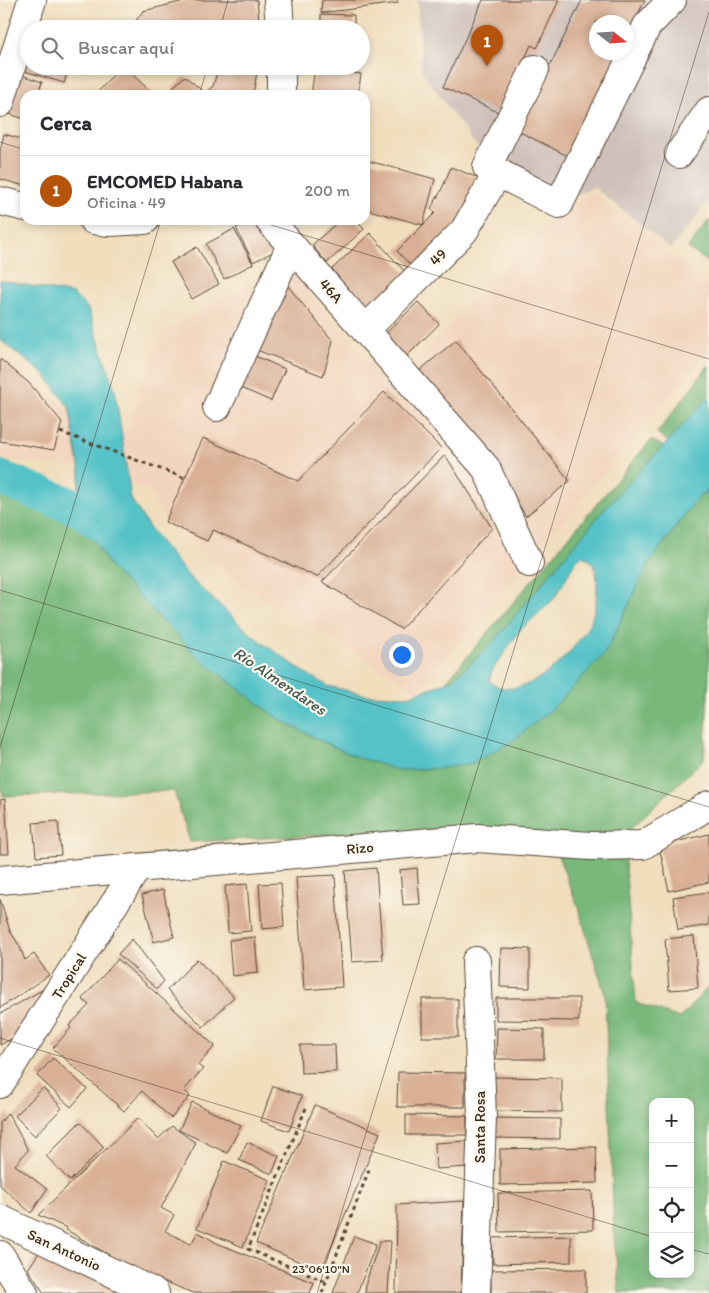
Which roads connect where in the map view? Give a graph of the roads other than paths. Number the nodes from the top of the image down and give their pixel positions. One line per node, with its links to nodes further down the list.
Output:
1 (278, 0): 5 (street)
2 (672, 0): 13 (street)
3 (29, 1): 4 (street)
4 (24, 20)
5 (279, 20)
6 (20, 33): 10 (street)
7 (535, 69): 13 (street)
8 (281, 75): 9 (street)
9 (281, 90)
10 (0, 103)
11 (709, 111): 12 (street)
12 (679, 154)
13 (497, 174): 18 (street, 49)
14 (0, 201): 15 (street)
15 (20, 206)
16 (273, 225): 17 (street, 46A)
17 (291, 245): 18 (street, 46A); 19 (street)
18 (365, 330): 20 (street, 46A)
19 (217, 407)
20 (529, 563)
21 (709, 806): 22 (street, Rizo)
22 (137, 868): 23 (street, Rizo); 25 (street, Tropical)
23 (0, 880)
24 (476, 961): 30 (street, Santa Rosa)
25 (0, 1084)
26 (0, 1219): 29 (street, San Antonio)
27 (0, 1255): 28 (street)
28 (24, 1293)
29 (155, 1293)
30 (476, 1293)

